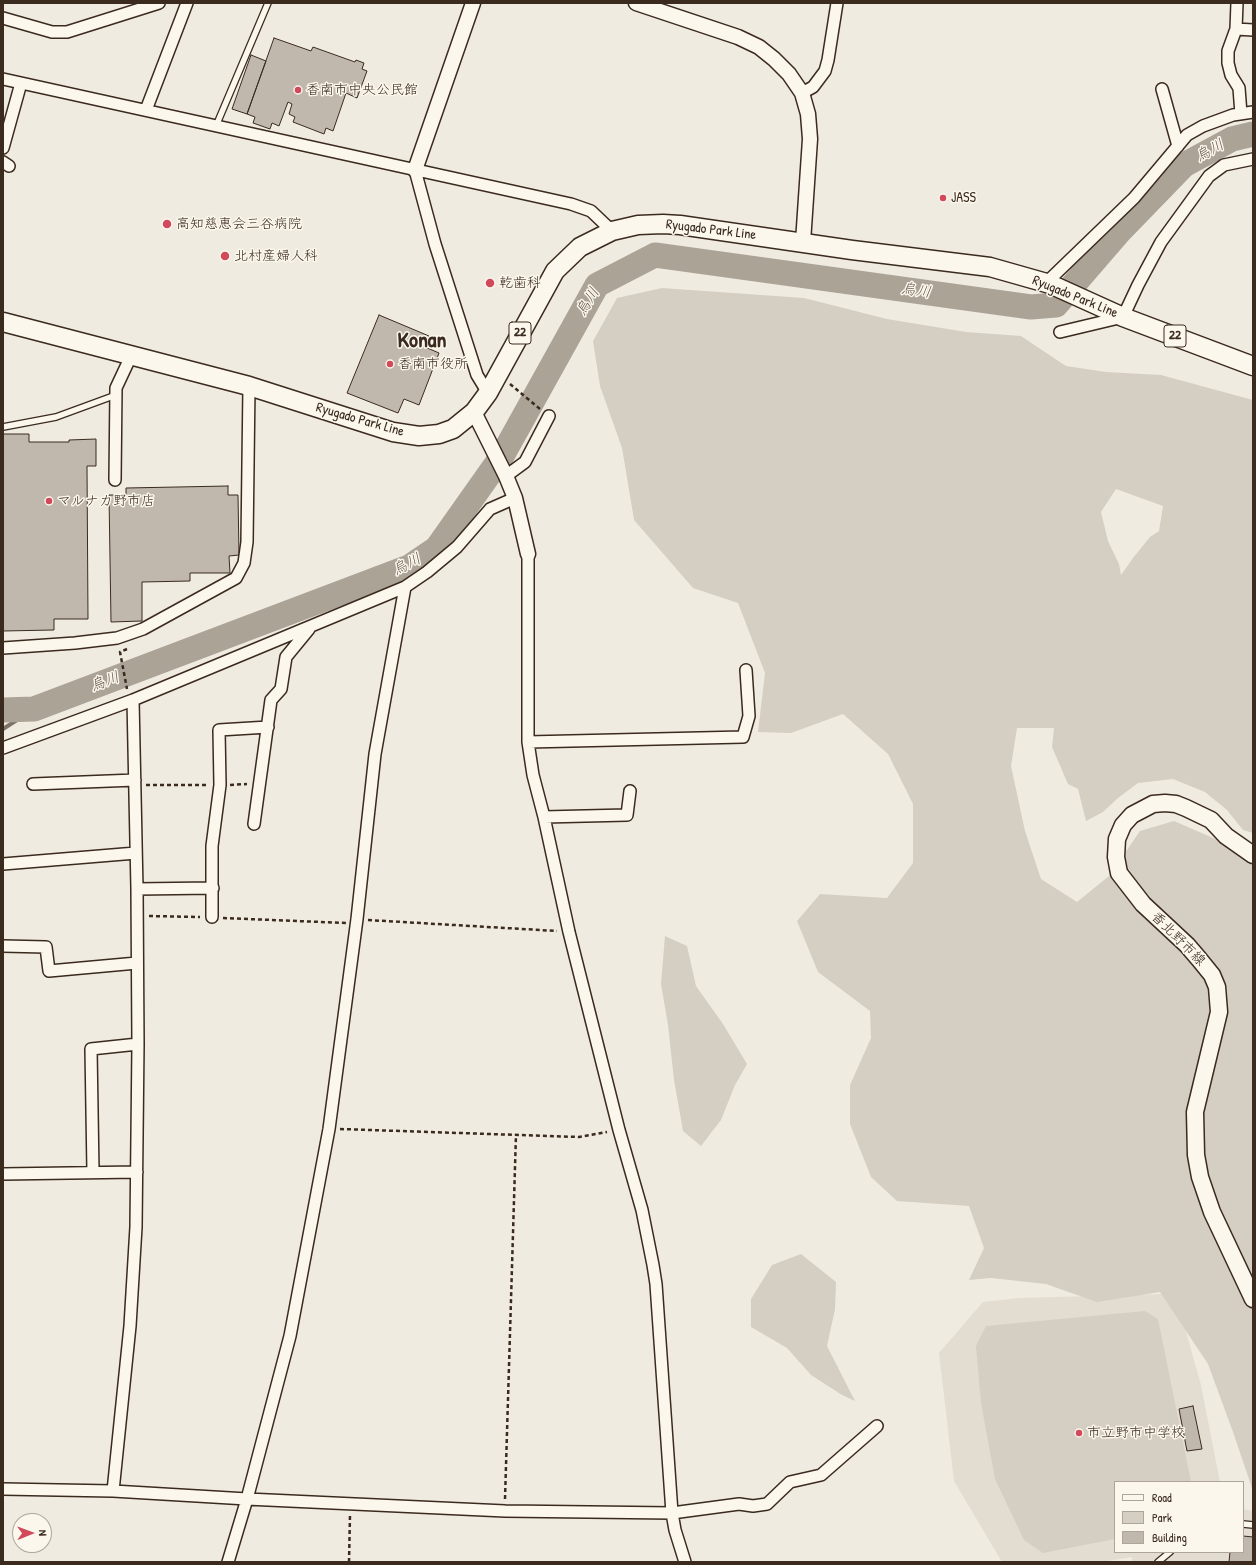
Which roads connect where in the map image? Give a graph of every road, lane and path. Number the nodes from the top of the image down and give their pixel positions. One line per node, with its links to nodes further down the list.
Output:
1 (159, 3): 8 (street)
2 (187, 3): 15 (street)
3 (268, 3): 18 (lane)
4 (473, 3): 22 (street)
5 (837, 3): 14 (street)
6 (1237, 3): 9 (street)
7 (643, 4): 14 (street)
8 (3, 18)
9 (1236, 29): 10 (street); 17 (street)
10 (1253, 30)
11 (3, 79): 12 (street)
12 (21, 83): 15 (street); 20 (street)
13 (1162, 89): 19 (street)
14 (802, 94): 24 (street)
15 (146, 110): 18 (street)
16 (1253, 112): 17 (street)
17 (1241, 114): 19 (street)
18 (216, 126): 22 (street)
19 (1178, 146): 25 (street)
20 (3, 148)
21 (1253, 159): 26 (street)
22 (416, 170): 23 (street); 33 (street)
23 (612, 231): 24 (main road, Ryugado Park Line / 22); 33 (main road, Ryugado Park Line / 22)
24 (803, 242): 25 (main road, Ryugado Park Line / 22)
25 (1048, 283): 26 (main road, Ryugado Park Line / 22)
26 (1123, 317): 28 (street); 30 (main road, Ryugado Park Line / 22)
27 (3, 322): 29 (main road, Ryugado Park Line / 22)
28 (1060, 332)
29 (131, 356): 32 (main road, Ryugado Park Line / 22); 34 (street)
30 (1253, 366)
31 (509, 383): 35 (path)
32 (250, 386): 37 (main road, Ryugado Park Line / 22); 45 (street)
33 (488, 393): 37 (main road, Ryugado Park Line / 22)
34 (116, 395): 38 (lane); 40 (street)
35 (539, 409)
36 (548, 416): 39 (street)
37 (478, 419): 39 (street)
38 (3, 427)
39 (506, 476): 41 (street)
40 (115, 480)
41 (515, 498): 42 (street); 43 (street)
42 (528, 554): 50 (street)
43 (405, 587): 44 (street); 66 (street)
44 (310, 627): 48 (street); 49 (street)
45 (3, 648)
46 (120, 652): 48 (path)
47 (746, 670): 50 (street)
48 (131, 701): 51 (street); 52 (street)
49 (268, 727): 54 (street); 55 (street)
50 (528, 742): 57 (street)
51 (3, 748)
52 (135, 782): 53 (street); 55 (path); 59 (street)
53 (33, 784)
54 (260, 784): 55 (path); 58 (street)
55 (220, 785): 62 (street)
56 (630, 791): 57 (street)
57 (544, 817): 67 (street)
58 (254, 824)
59 (136, 853): 61 (street); 63 (street)
60 (1253, 855): 77 (main road, 香北野市線)
61 (3, 864)
62 (213, 888): 63 (street); 65 (street)
63 (137, 889): 64 (street)
64 (137, 916): 65 (path); 69 (street)
65 (212, 917): 66 (path)
66 (357, 921): 67 (path); 71 (street)
67 (569, 932): 72 (street)
68 (3, 946): 69 (street)
69 (137, 963): 70 (street)
70 (138, 1044): 74 (street); 75 (street)
71 (329, 1129): 73 (path); 81 (street)
72 (619, 1130): 73 (path); 84 (street)
73 (516, 1134): 83 (path)
74 (93, 1172): 75 (street); 76 (street)
75 (137, 1172): 80 (street)
76 (3, 1174)
77 (1253, 1299)
78 (877, 1426): 84 (street)
79 (3, 1489): 80 (street)
80 (113, 1491): 81 (street)
81 (247, 1499): 82 (street); 86 (street)
82 (350, 1504): 83 (street); 87 (path)
83 (505, 1511): 84 (street)
84 (672, 1513): 88 (street)
85 (1169, 1553): 89 (lane)
86 (228, 1562)
87 (348, 1562)
88 (685, 1562)
89 (1158, 1562)

